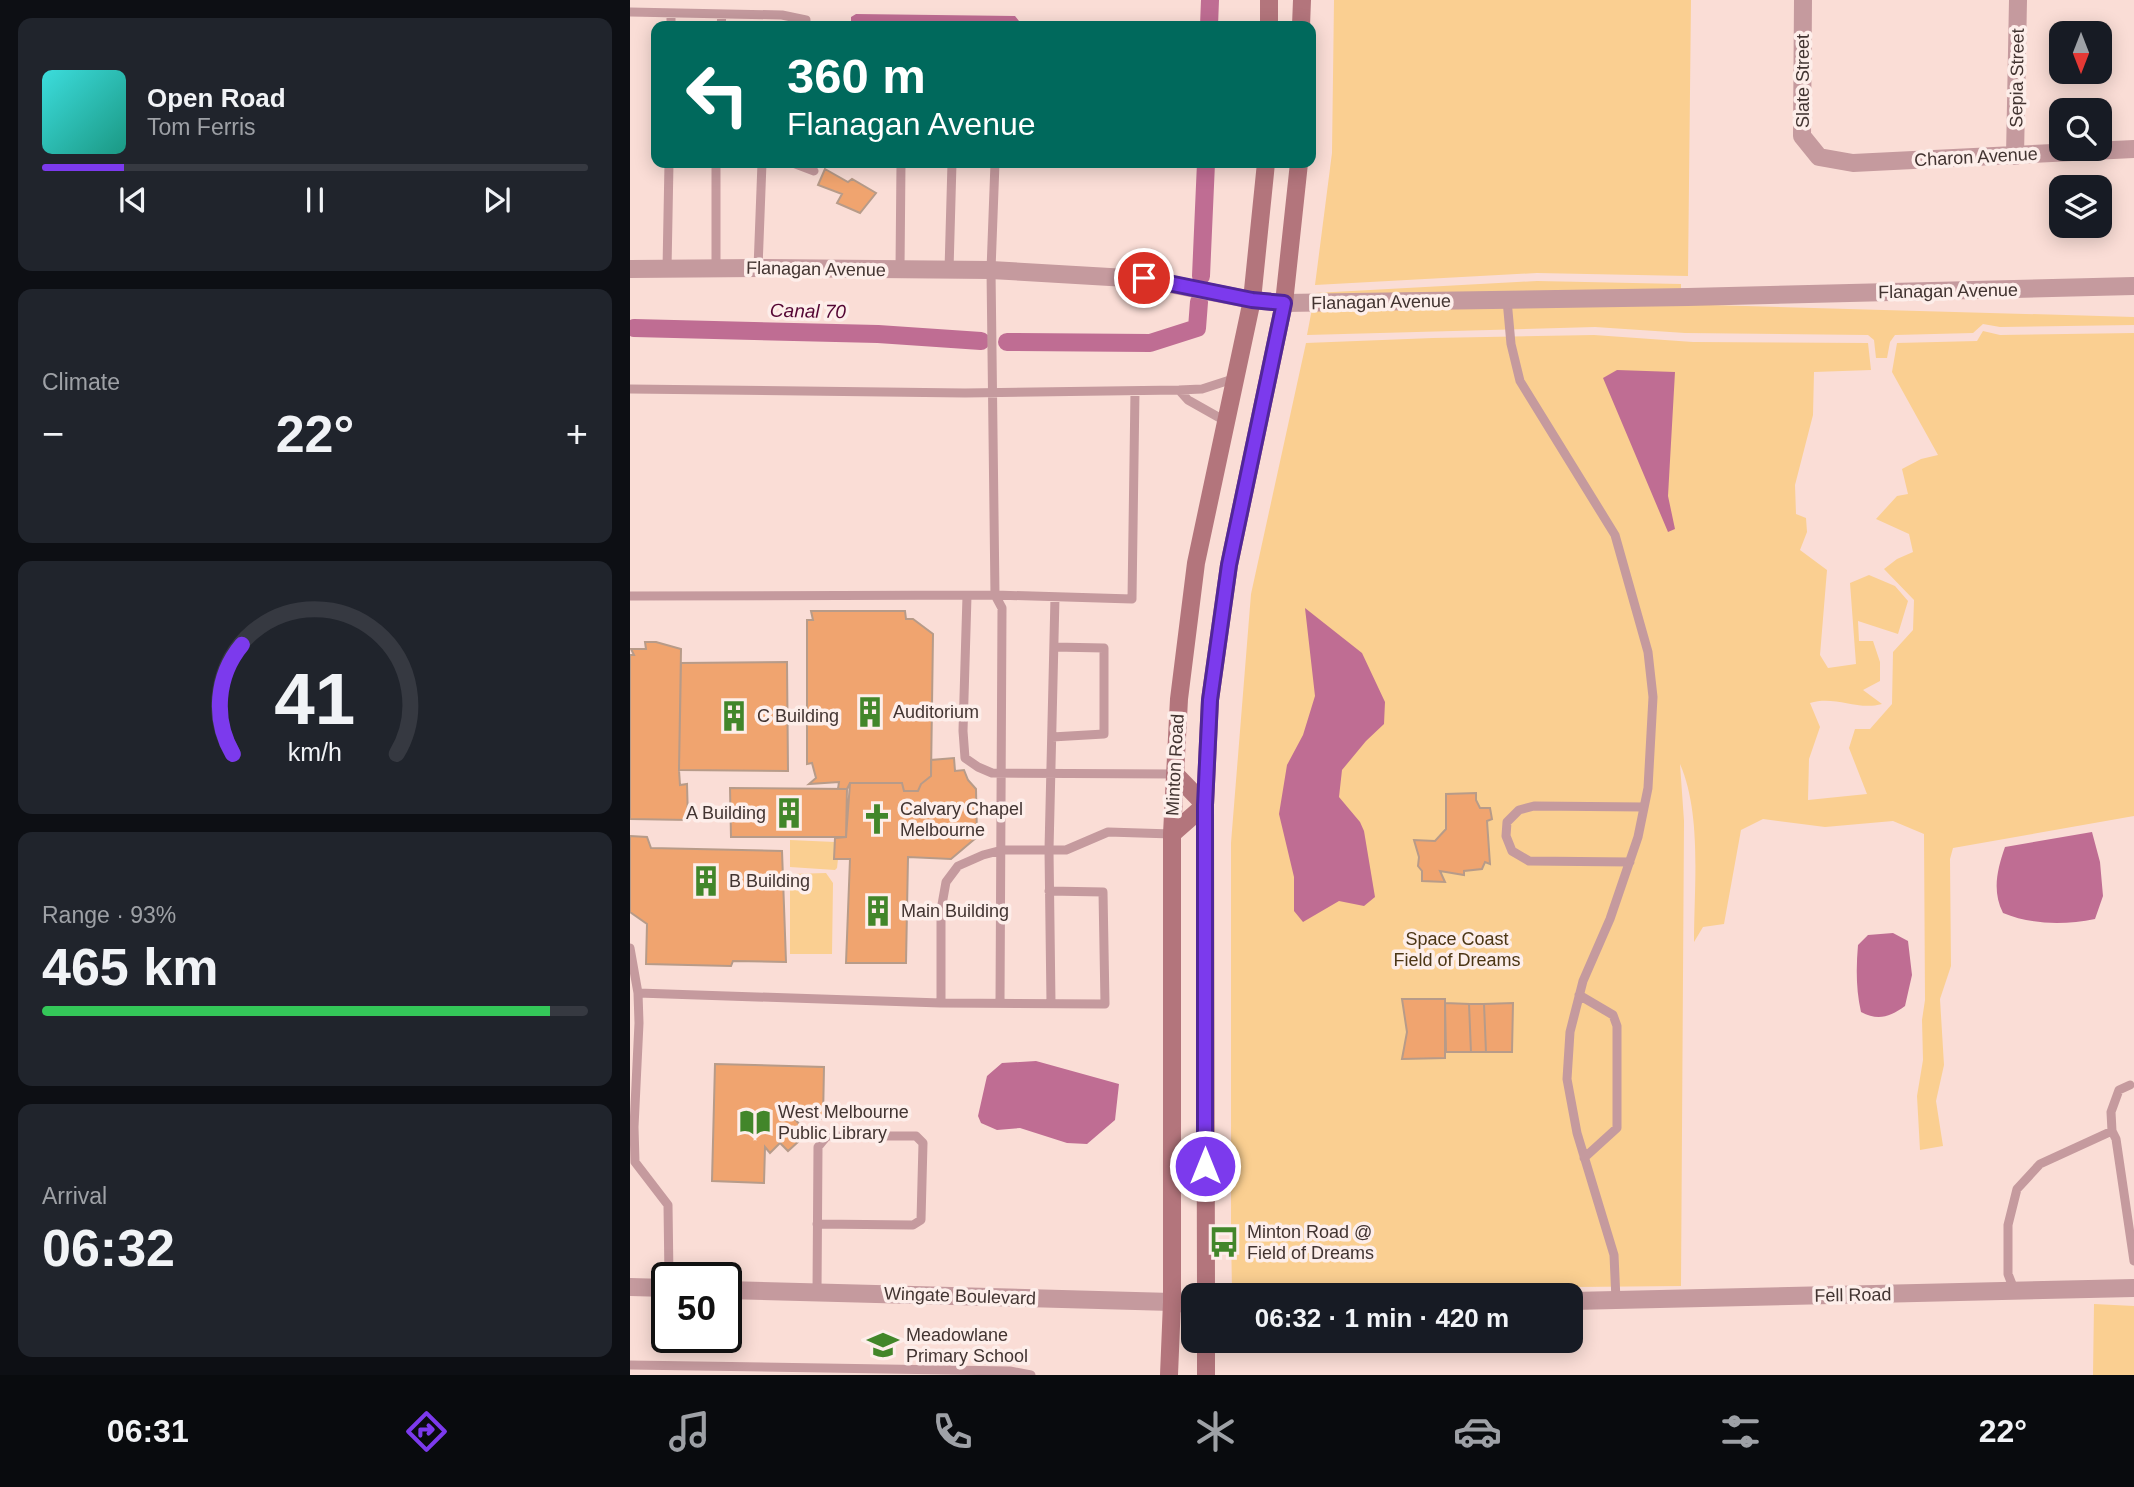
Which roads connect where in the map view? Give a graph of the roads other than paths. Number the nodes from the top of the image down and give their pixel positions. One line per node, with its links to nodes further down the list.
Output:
1 (1269, 0): 11 (main road)
2 (1302, 0): 12 (main road)
3 (1803, 0): 15 (street, Slate Street)
4 (2018, 0): 14 (street, Sepia Street)
5 (630, 12): 6 (lane)
6 (671, 13): 7 (lane); 8 (lane)
7 (722, 14): 9 (lane); 10 (lane)
8 (671, 21)
9 (721, 21)
10 (806, 21)
11 (1269, 21)
12 (1301, 21)
13 (2134, 149): 14 (street, Charon Avenue)
14 (2015, 156): 15 (street, Charon Avenue)
15 (1819, 157)
16 (669, 168): 29 (lane)
17 (716, 168): 26 (lane)
18 (762, 168): 27 (lane)
19 (806, 168): 25 (lane)
20 (901, 168): 30 (lane)
21 (951, 168): 31 (lane)
22 (995, 168): 32 (lane)
23 (1265, 168): 34 (main road, Minton Road)
24 (1298, 168): 36 (main road, Minton Road)
25 (814, 171)
26 (716, 268): 27 (street, Flanagan Avenue); 29 (street, Flanagan Avenue)
27 (758, 268): 30 (street, Flanagan Avenue)
28 (630, 269): 29 (street, Flanagan Avenue)
29 (667, 269)
30 (900, 270): 31 (street, Flanagan Avenue)
31 (949, 270): 32 (street, Flanagan Avenue)
32 (991, 270): 34 (street, Flanagan Avenue); 41 (lane)
33 (2134, 286): 35 (street, Flanagan Avenue)
34 (1252, 300): 36 (street, Flanagan Avenue); 37 (main road, Minton Road)
35 (1507, 300): 36 (street, Flanagan Avenue); 53 (lane)
36 (1284, 303): 52 (main road, Minton Road)
37 (1236, 378): 39 (lane); 42 (main road, Minton Road)
38 (630, 389): 41 (lane)
39 (1179, 390): 40 (lane); 42 (lane)
40 (1135, 391): 41 (lane); 46 (lane)
41 (993, 393): 43 (lane)
42 (1227, 422): 51 (main road, Minton Road)
43 (995, 595): 45 (lane); 46 (lane); 49 (lane)
44 (630, 596): 45 (lane)
45 (967, 596): 49 (lane)
46 (1055, 597): 47 (lane)
47 (1054, 647): 48 (lane); 48 (lane)
48 (1052, 737): 50 (lane)
49 (997, 773): 50 (lane); 55 (lane)
50 (1051, 773): 51 (lane); 56 (lane)
51 (1175, 774): 52 (main road); 54 (main road, Minton Road)
52 (1205, 805): 54 (main road); 71 (main road, Minton Road)
53 (1644, 807): 57 (lane); 57 (lane)
54 (1172, 834): 56 (lane); 80 (main road, Minton Road)
55 (1002, 850): 56 (lane); 62 (lane); 63 (lane)
56 (1049, 850): 58 (lane)
57 (1630, 862): 61 (lane)
58 (1049, 891): 64 (lane); 64 (lane)
59 (630, 948): 60 (lane)
60 (638, 993): 62 (lane); 70 (lane)
61 (1580, 995): 67 (lane); 67 (lane)
62 (941, 1003): 63 (lane)
63 (1000, 1003): 64 (lane)
64 (1051, 1003)
65 (2130, 1085): 66 (lane)
66 (2112, 1131): 69 (lane); 77 (lane)
67 (1584, 1158): 78 (lane)
68 (817, 1224): 68 (lane); 76 (lane)
69 (2134, 1261)
70 (669, 1262)
71 (1206, 1283)
72 (630, 1287): 73 (street)
73 (651, 1288)
74 (2134, 1288): 77 (street, Fell Road)
75 (742, 1290): 76 (street, Wingate Boulevard)
76 (817, 1292): 80 (street, Wingate Boulevard)
77 (2015, 1292): 78 (street, Fell Road)
78 (1616, 1300): 79 (street, Fell Road)
79 (1583, 1301)
80 (1172, 1302): 81 (street, Wingate Boulevard); 87 (main road, Minton Road)
81 (1181, 1303)
82 (1206, 1353): 88 (main road)
83 (630, 1365): 84 (lane)
84 (941, 1373): 85 (lane)
85 (992, 1373): 86 (lane)
86 (1031, 1375)
87 (1170, 1375)
88 (1206, 1375)

